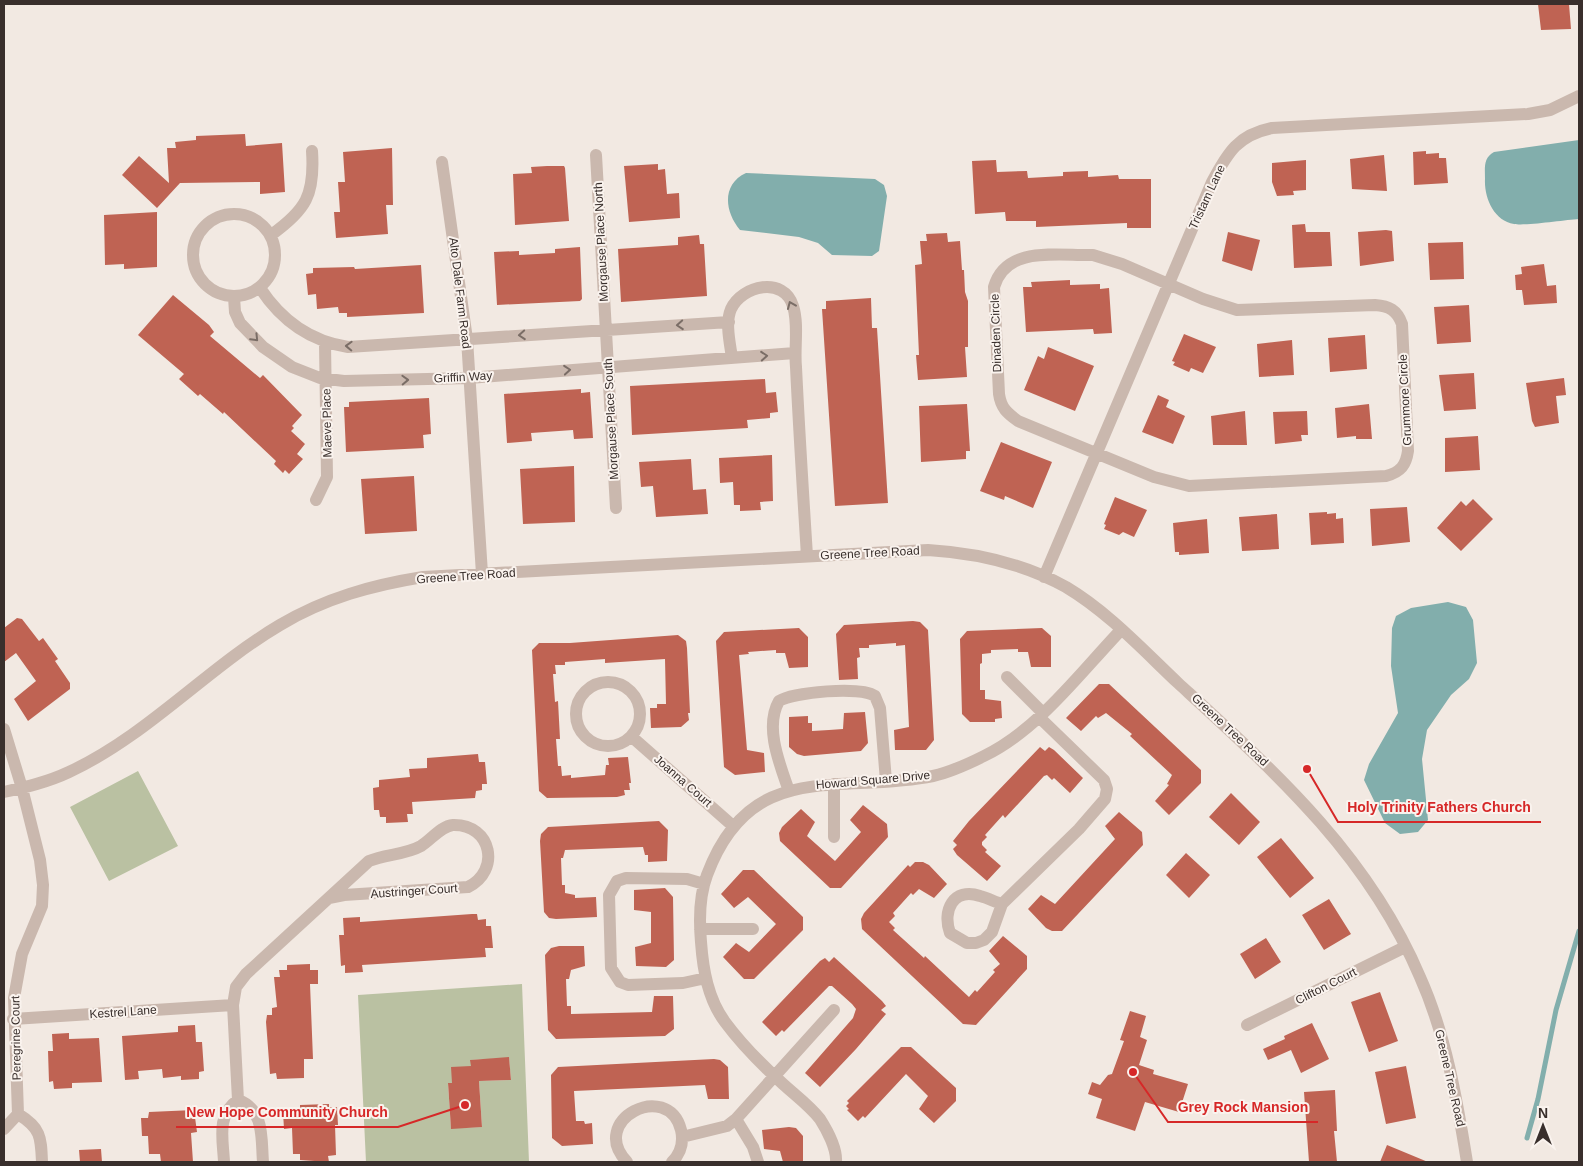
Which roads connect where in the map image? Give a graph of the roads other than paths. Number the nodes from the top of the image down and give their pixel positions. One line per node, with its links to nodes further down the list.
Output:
1 (1579, 96): 6 (street, Tristam Lane)
2 (312, 151): 5 (street)
3 (596, 155): 10 (street, Morgause Place North)
4 (442, 162): 11 (street, Alto Dale Farm Road)
5 (271, 235): 7 (street); 8 (street)
6 (1168, 284): 18 (street, Tristam Lane); 18 (street, Dinaden Circle); 18 (street, Grummore Circle)
7 (260, 288): 8 (street); 12 (street)
8 (234, 297): 16 (street, Griffin Way, one-way to 16)
9 (728, 322): 10 (street, one-way to 10); 13 (street, one-way to 9); 14 (street)
10 (606, 330): 11 (street, one-way to 11); 15 (street, Morgause Place South)
11 (467, 339): 12 (street, one-way to 12); 17 (street, Alto Dale Farm Road)
12 (325, 343): 16 (street, Maeve Place)
13 (795, 353): 14 (street, Griffin Way, one-way to 13); 21 (street)
14 (732, 358): 15 (street, Griffin Way)
15 (608, 367): 17 (street, Griffin Way, one-way to 15); 20 (street, Morgause Place South)
16 (326, 378): 17 (street, Griffin Way, one-way to 17); 19 (street, Maeve Place)
17 (469, 378): 22 (street, Alto Dale Farm Road)
18 (1097, 454): 23 (street, Tristam Lane)
19 (316, 500)
20 (616, 508)
21 (807, 556): 22 (street, Greene Tree Road); 23 (street, Greene Tree Road)
22 (482, 574): 31 (street, Greene Tree Road)
23 (1044, 577): 24 (street, Greene Tree Road)
24 (1121, 630): 26 (street, Howard Square Drive); 41 (street, Greene Tree Road)
25 (1007, 677): 26 (street)
26 (1041, 715): 29 (street, Howard Square Drive); 38 (street)
27 (4, 729): 31 (street, Peregrine Court)
28 (632, 737): 28 (street); 34 (street, Joanna Court)
29 (886, 781): 30 (street, Howard Square Drive); 32 (street)
30 (834, 784): 32 (street, Howard Square Drive); 35 (street)
31 (22, 788): 33 (street, Greene Tree Road); 45 (street, Peregrine Court)
32 (789, 791): 34 (street, Howard Square Drive)
33 (4, 792)
34 (733, 826): 36 (street, Howard Square Drive)
35 (834, 838)
36 (704, 884): 40 (street, Howard Square Drive); 42 (street)
37 (329, 898): 37 (street, Austringer Court); 43 (street, Austringer Court)
38 (1002, 904): 38 (street)
39 (753, 928): 40 (street)
40 (700, 929): 42 (street, Howard Square Drive)
41 (1405, 947): 46 (street, Clifton Court); 60 (street, Greene Tree Road)
42 (706, 978): 47 (street, Howard Square Drive)
43 (232, 1005): 45 (street, Kestrel Lane); 48 (street, Austringer Court)
44 (834, 1010): 47 (street)
45 (13, 1019): 49 (street, Peregrine Court)
46 (1247, 1025)
47 (775, 1076): 50 (street); 59 (street, Howard Square Drive)
48 (238, 1100): 54 (street); 55 (street)
49 (18, 1114): 51 (street); 53 (street)
50 (736, 1119): 52 (street); 58 (street)
51 (4, 1129)
52 (682, 1137): 56 (street); 57 (street)
53 (42, 1162)
54 (224, 1162)
55 (263, 1162)
56 (626, 1162)
57 (672, 1162)
58 (758, 1162)
59 (836, 1162)
60 (1467, 1162)

